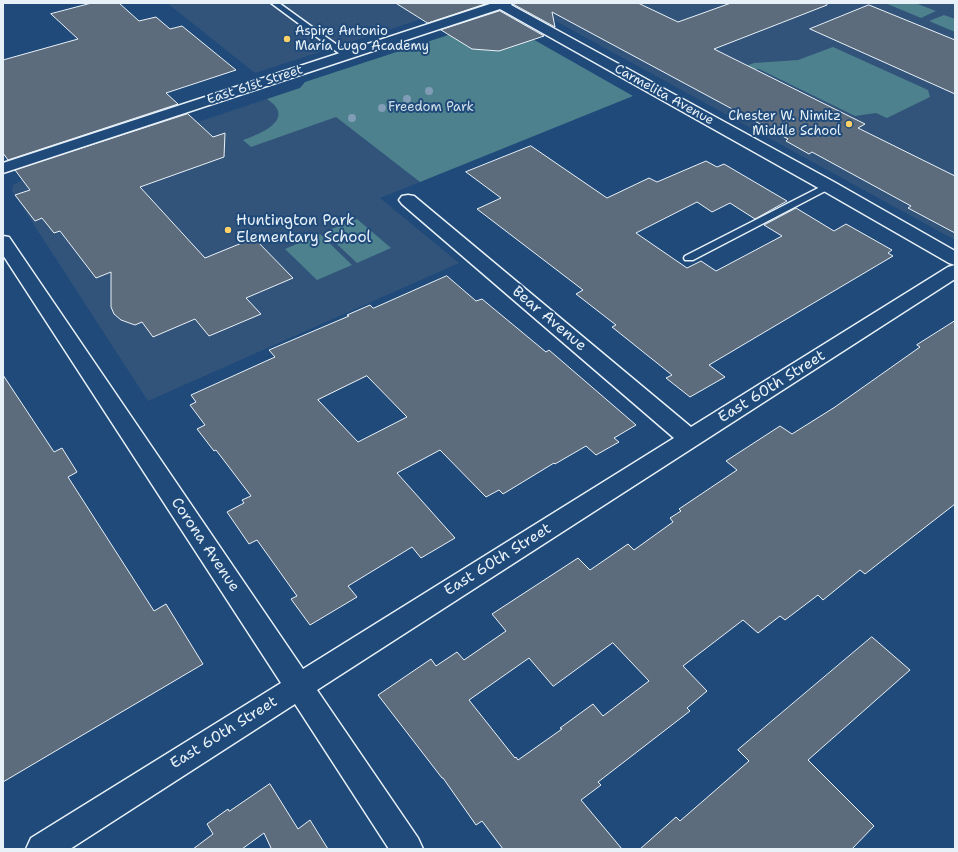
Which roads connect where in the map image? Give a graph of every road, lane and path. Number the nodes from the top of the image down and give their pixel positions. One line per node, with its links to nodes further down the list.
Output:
1 (274, 3): 3 (lane)
2 (502, 4): 3 (street, East 61st Street); 5 (street, Carmelita Avenue)
3 (347, 55): 4 (street, East 61st Street)
4 (3, 168)
5 (828, 186): 8 (lane); 9 (street, Carmelita Avenue)
6 (408, 200): 11 (street, Bear Avenue)
7 (3, 241): 12 (street, Corona Avenue)
8 (689, 258)
9 (955, 259)
10 (955, 271): 11 (street, East 60th Street)
11 (690, 439): 12 (street, East 60th Street)
12 (299, 686): 13 (street, East 60th Street); 14 (street, Corona Avenue)
13 (42, 849)
14 (407, 849)

